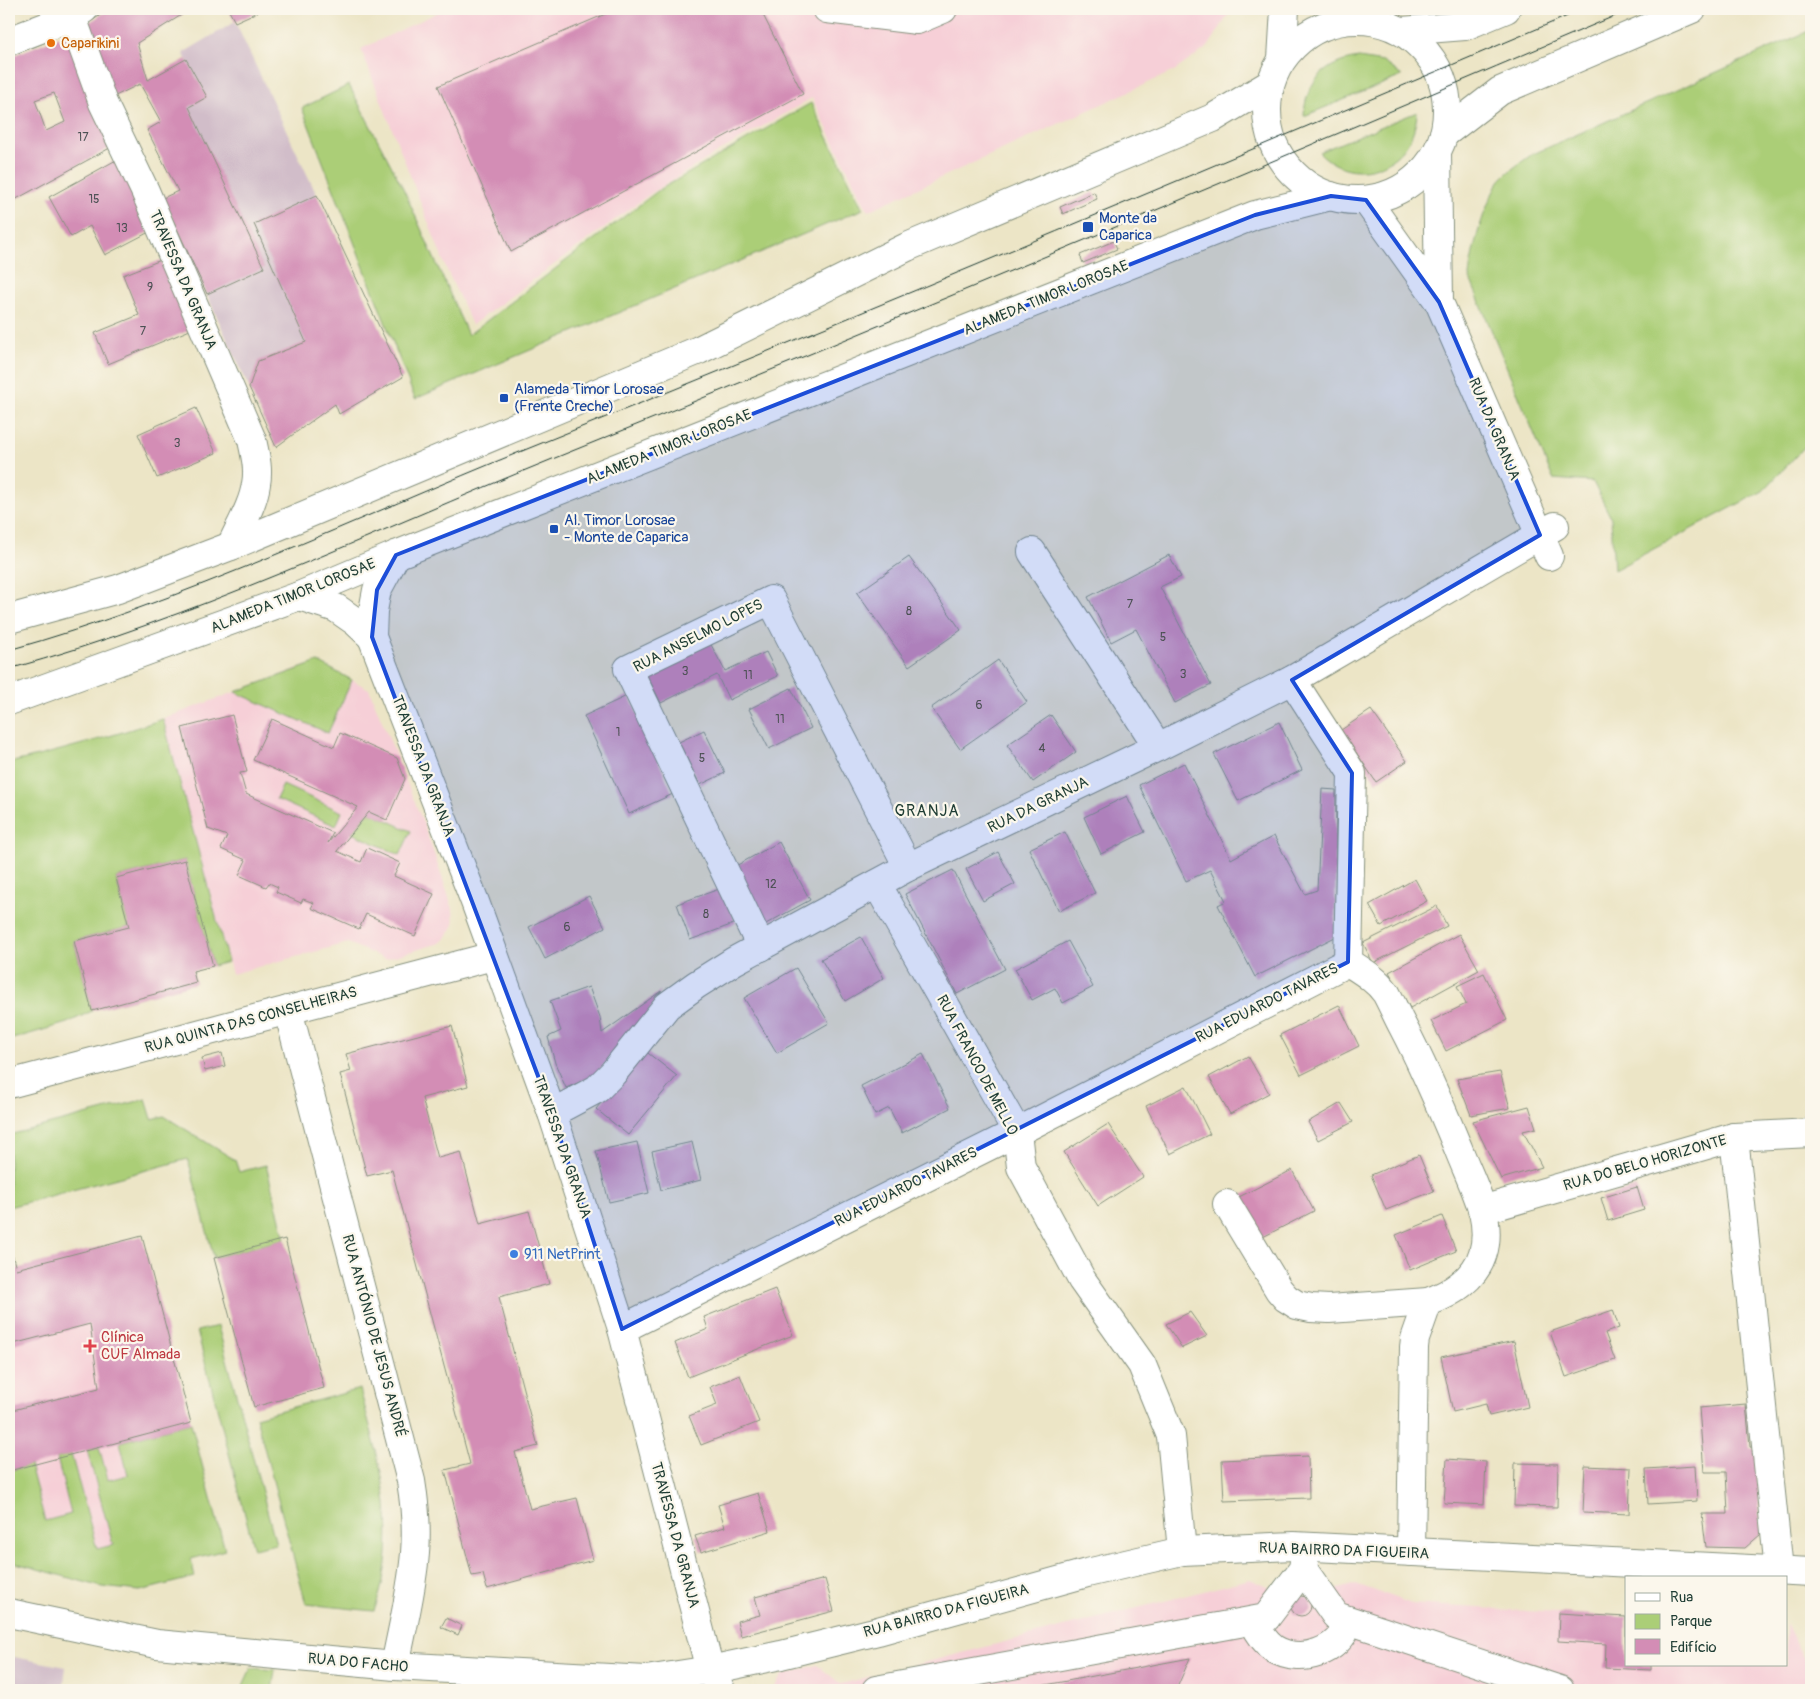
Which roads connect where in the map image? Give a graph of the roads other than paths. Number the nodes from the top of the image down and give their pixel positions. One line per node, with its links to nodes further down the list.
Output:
1 (827, 9): 2 (street)
2 (943, 9)
3 (1285, 9): 10 (street)
4 (1506, 9): 8 (street)
5 (1692, 9): 12 (street)
6 (75, 12): 9 (street); 16 (street, TRAVESSA DA GRANJA)
7 (1363, 14): 8 (street); 10 (street)
8 (1402, 32): 12 (street, RUA DA GRANJA)
9 (9, 41)
10 (1282, 59): 11 (street)
11 (1270, 84): 13 (street); 16 (street)
12 (1440, 143): 14 (street); 15 (street, RUA DA GRANJA)
13 (1331, 196): 14 (street); 18 (street, ALAMEDA TIMOR LOROSAE)
14 (1366, 200): 15 (street, RUA DA GRANJA)
15 (1439, 302): 22 (street, RUA DA GRANJA)
16 (231, 546): 20 (street)
17 (1032, 552): 24 (street)
18 (396, 555): 19 (street, ALAMEDA TIMOR LOROSAE); 21 (street, TRAVESSA DA GRANJA)
19 (300, 596): 21 (street, TRAVESSA DA GRANJA); 23 (street, ALAMEDA TIMOR LOROSAE)
20 (9, 619)
21 (372, 637): 28 (street, TRAVESSA DA GRANJA)
22 (1292, 680): 24 (street, RUA DA GRANJA); 29 (street)
23 (9, 701)
24 (1158, 747): 25 (street, RUA DA GRANJA)
25 (908, 868): 26 (street, RUA DA GRANJA); 27 (street, RUA ANSELMO LOPES)
26 (878, 884): 27 (street, RUA DA GRANJA); 33 (street, RUA FRANCO DE MELLO)
27 (761, 947): 32 (street, RUA DA GRANJA)
28 (493, 956): 30 (street, RUA QUINTA DAS CONSELHEIRAS); 32 (street, TRAVESSA DA GRANJA)
29 (1348, 962): 33 (street, RUA EDUARDO TAVARES); 37 (street, RUA EDUARDO TAVARES)
30 (288, 1010): 31 (street, RUA QUINTA DAS CONSELHEIRAS); 48 (street, RUA ANTÓNIO DE JESUS ANDRÉ)
31 (9, 1084)
32 (552, 1113): 39 (street, TRAVESSA DA GRANJA)
33 (1017, 1132): 39 (street, RUA EDUARDO TAVARES); 40 (street, RUA FRANCO DE MELLO)
34 (1811, 1132): 35 (street, RUA DO BELO HORIZONTE)
35 (1734, 1137): 37 (street, RUA DO BELO HORIZONTE); 43 (street)
36 (1227, 1204): 38 (street, RUA EDUARDO TAVARES)
37 (1482, 1210): 38 (street, RUA EDUARDO TAVARES)
38 (1428, 1302): 41 (street)
39 (622, 1329): 49 (street, TRAVESSA DA GRANJA)
40 (1182, 1551): 42 (street, RUA BAIRRO DA FIGUEIRA); 49 (street, RUA BAIRRO DA FIGUEIRA)
41 (1412, 1552): 42 (street, RUA BAIRRO DA FIGUEIRA); 43 (street, RUA BAIRRO DA FIGUEIRA)
42 (1304, 1558): 46 (street); 47 (street)
43 (1779, 1570): 44 (street, RUA BAIRRO DA FIGUEIRA)
44 (1811, 1572)
45 (9, 1613): 48 (street, RUA DO FACHO)
46 (1252, 1621): 47 (street); 50 (street)
47 (1349, 1622): 51 (street)
48 (395, 1666): 49 (street, RUA DO FACHO)
49 (716, 1680)
50 (876, 1690)
51 (1560, 1690)

